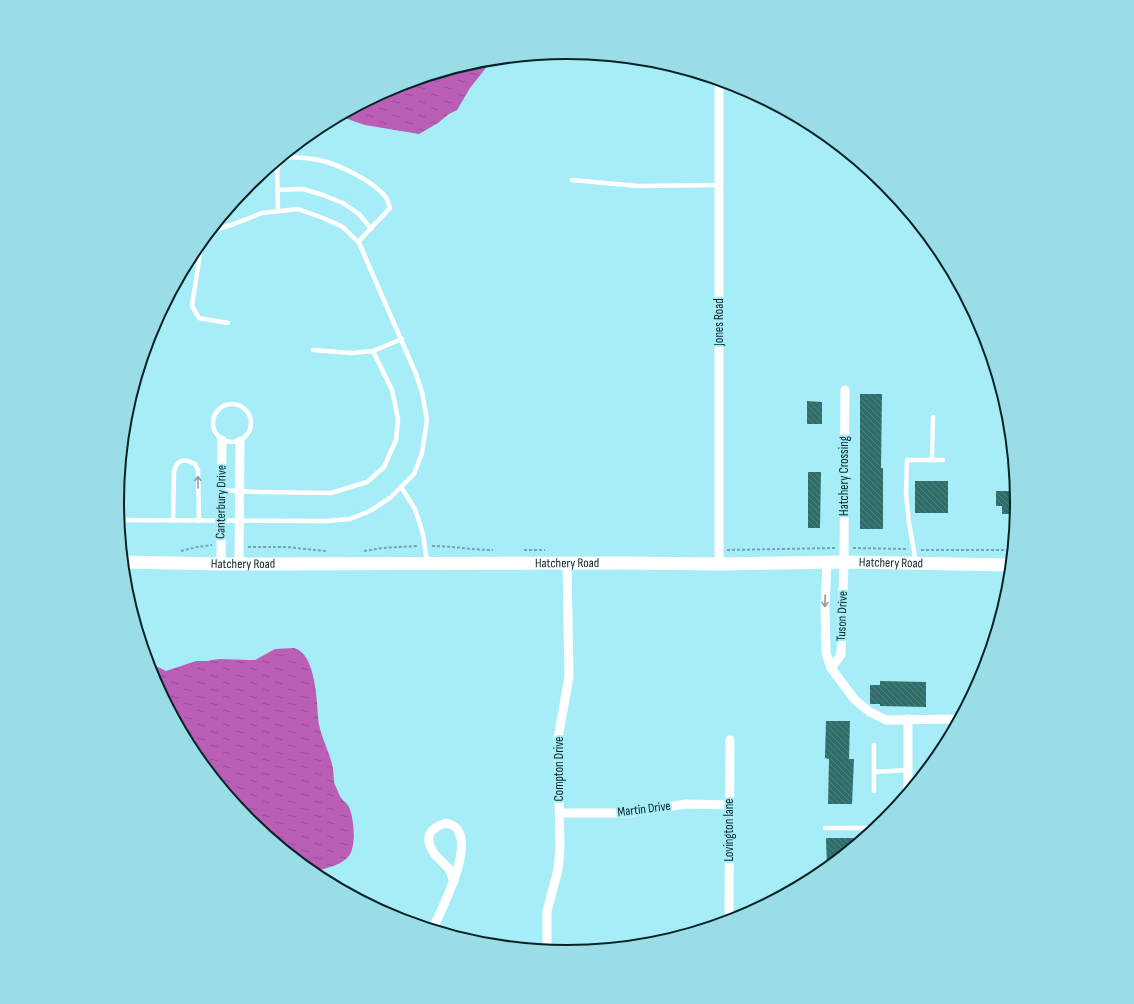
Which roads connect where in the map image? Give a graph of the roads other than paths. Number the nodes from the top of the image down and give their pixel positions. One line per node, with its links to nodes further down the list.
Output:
1 (719, 87): 5 (street, Jones Road)
2 (289, 157): 8 (lane)
3 (278, 166): 6 (lane)
4 (572, 180): 5 (lane)
5 (719, 185): 38 (street, Jones Road)
6 (277, 190): 7 (lane); 8 (lane)
7 (278, 211): 9 (lane); 10 (lane)
8 (371, 228): 10 (lane)
9 (218, 229)
10 (358, 242): 13 (lane)
11 (200, 255): 12 (lane)
12 (228, 324)
13 (402, 339): 15 (lane); 22 (lane)
14 (313, 350): 15 (lane)
15 (373, 351): 24 (lane)
16 (845, 390): 32 (street, Hatchery Crossing)
17 (933, 417): 20 (lane)
18 (222, 440): 19 (lane); 19 (lane); 23 (street, Canterbury Drive)
19 (240, 441): 24 (street, Canterbury Drive)
20 (932, 460): 21 (lane); 34 (lane)
21 (943, 460)
22 (401, 487): 29 (lane); 37 (lane)
23 (221, 490): 24 (lane); 28 (street, Canterbury Drive)
24 (239, 491): 29 (street, Canterbury Drive)
25 (125, 520): 26 (lane)
26 (174, 521): 27 (lane); 27 (lane, one-way to 26)
27 (199, 521): 28 (lane)
28 (221, 521): 29 (lane); 35 (street, Canterbury Drive)
29 (239, 521): 36 (street, Canterbury Drive)
30 (128, 562): 35 (street, Hatchery Road)
31 (827, 562): 32 (street, Hatchery Road); 38 (street, Hatchery Road); 40 (street, Tuson Drive, one-way to 40)
32 (844, 562): 34 (street, Hatchery Road); 40 (street, Tuson Drive)
33 (567, 563): 37 (street, Hatchery Road); 38 (street, Hatchery Road); 50 (street, Compton Drive)
34 (916, 563): 39 (street, Hatchery Road)
35 (221, 564): 36 (street, Hatchery Road)
36 (239, 564): 37 (street, Hatchery Road)
37 (428, 564)
38 (720, 564)
39 (1005, 565)
40 (831, 668): 42 (street, Tuson Drive)
41 (954, 718): 42 (street, Tuson Drive)
42 (908, 719): 45 (street)
43 (730, 740): 49 (street, Lovington lane)
44 (874, 746): 46 (lane)
45 (908, 770): 46 (lane); 47 (street)
46 (874, 772): 48 (lane)
47 (908, 784)
48 (874, 791)
49 (730, 805): 50 (street, Martin Drive); 54 (street, Lovington lane)
50 (559, 813): 56 (street, Compton Drive)
51 (825, 828): 52 (lane)
52 (866, 828)
53 (454, 881): 53 (street); 55 (street)
54 (729, 914)
55 (435, 924)
56 (547, 944)

